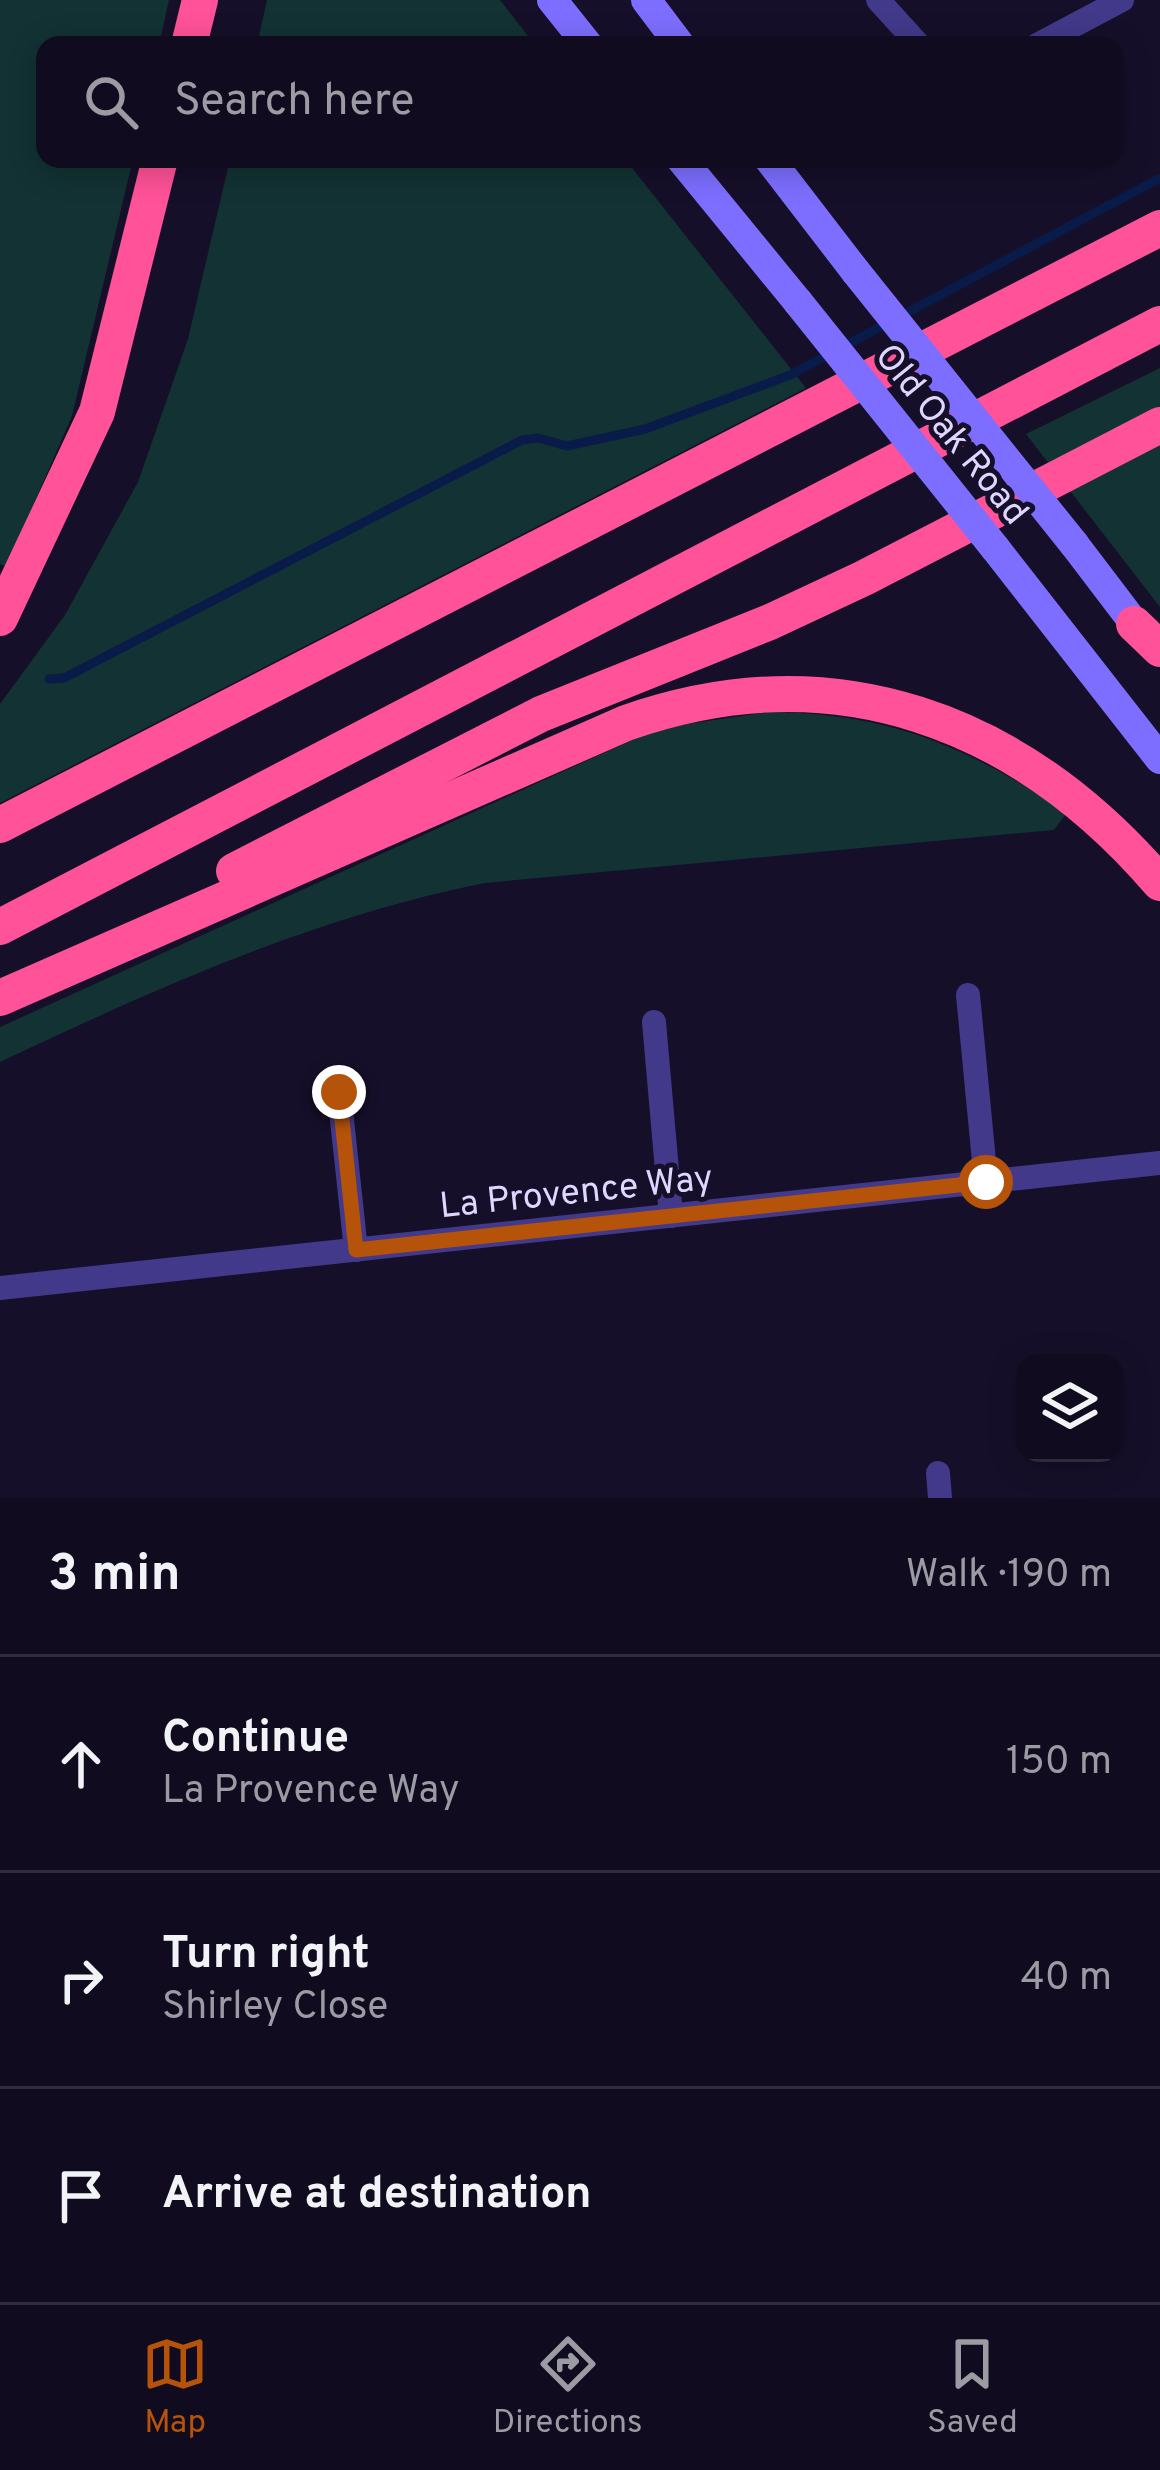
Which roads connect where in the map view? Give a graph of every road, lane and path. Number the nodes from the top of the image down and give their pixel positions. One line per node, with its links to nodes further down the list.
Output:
1 (200, 0): 6 (highway)
2 (552, 0): 7 (main road)
3 (646, 0): 8 (main road)
4 (878, 0): 9 (street)
5 (1122, 0): 10 (street)
6 (191, 36)
7 (581, 36)
8 (673, 36)
9 (911, 36)
10 (1054, 36)
11 (158, 168): 17 (highway)
12 (688, 168): 19 (main road, Old Oak Road, bridge)
13 (776, 168): 18 (main road, Old Oak Road, bridge)
14 (1160, 228): 20 (highway)
15 (1160, 323): 22 (highway)
16 (1160, 425): 23 (highway)
17 (0, 618)
18 (1152, 643)
19 (1160, 759)
20 (0, 825)
21 (1160, 883): 23 (highway)
22 (0, 927)
23 (72, 963): 25 (highway)
24 (968, 995): 29 (street)
25 (0, 998)
26 (654, 1022): 30 (street)
27 (339, 1092): 31 (street)
28 (1160, 1163): 29 (street, La Provence Way)
29 (986, 1182): 30 (street, La Provence Way)
30 (670, 1216): 31 (street, La Provence Way)
31 (356, 1250): 32 (street, La Provence Way)
32 (0, 1288)

